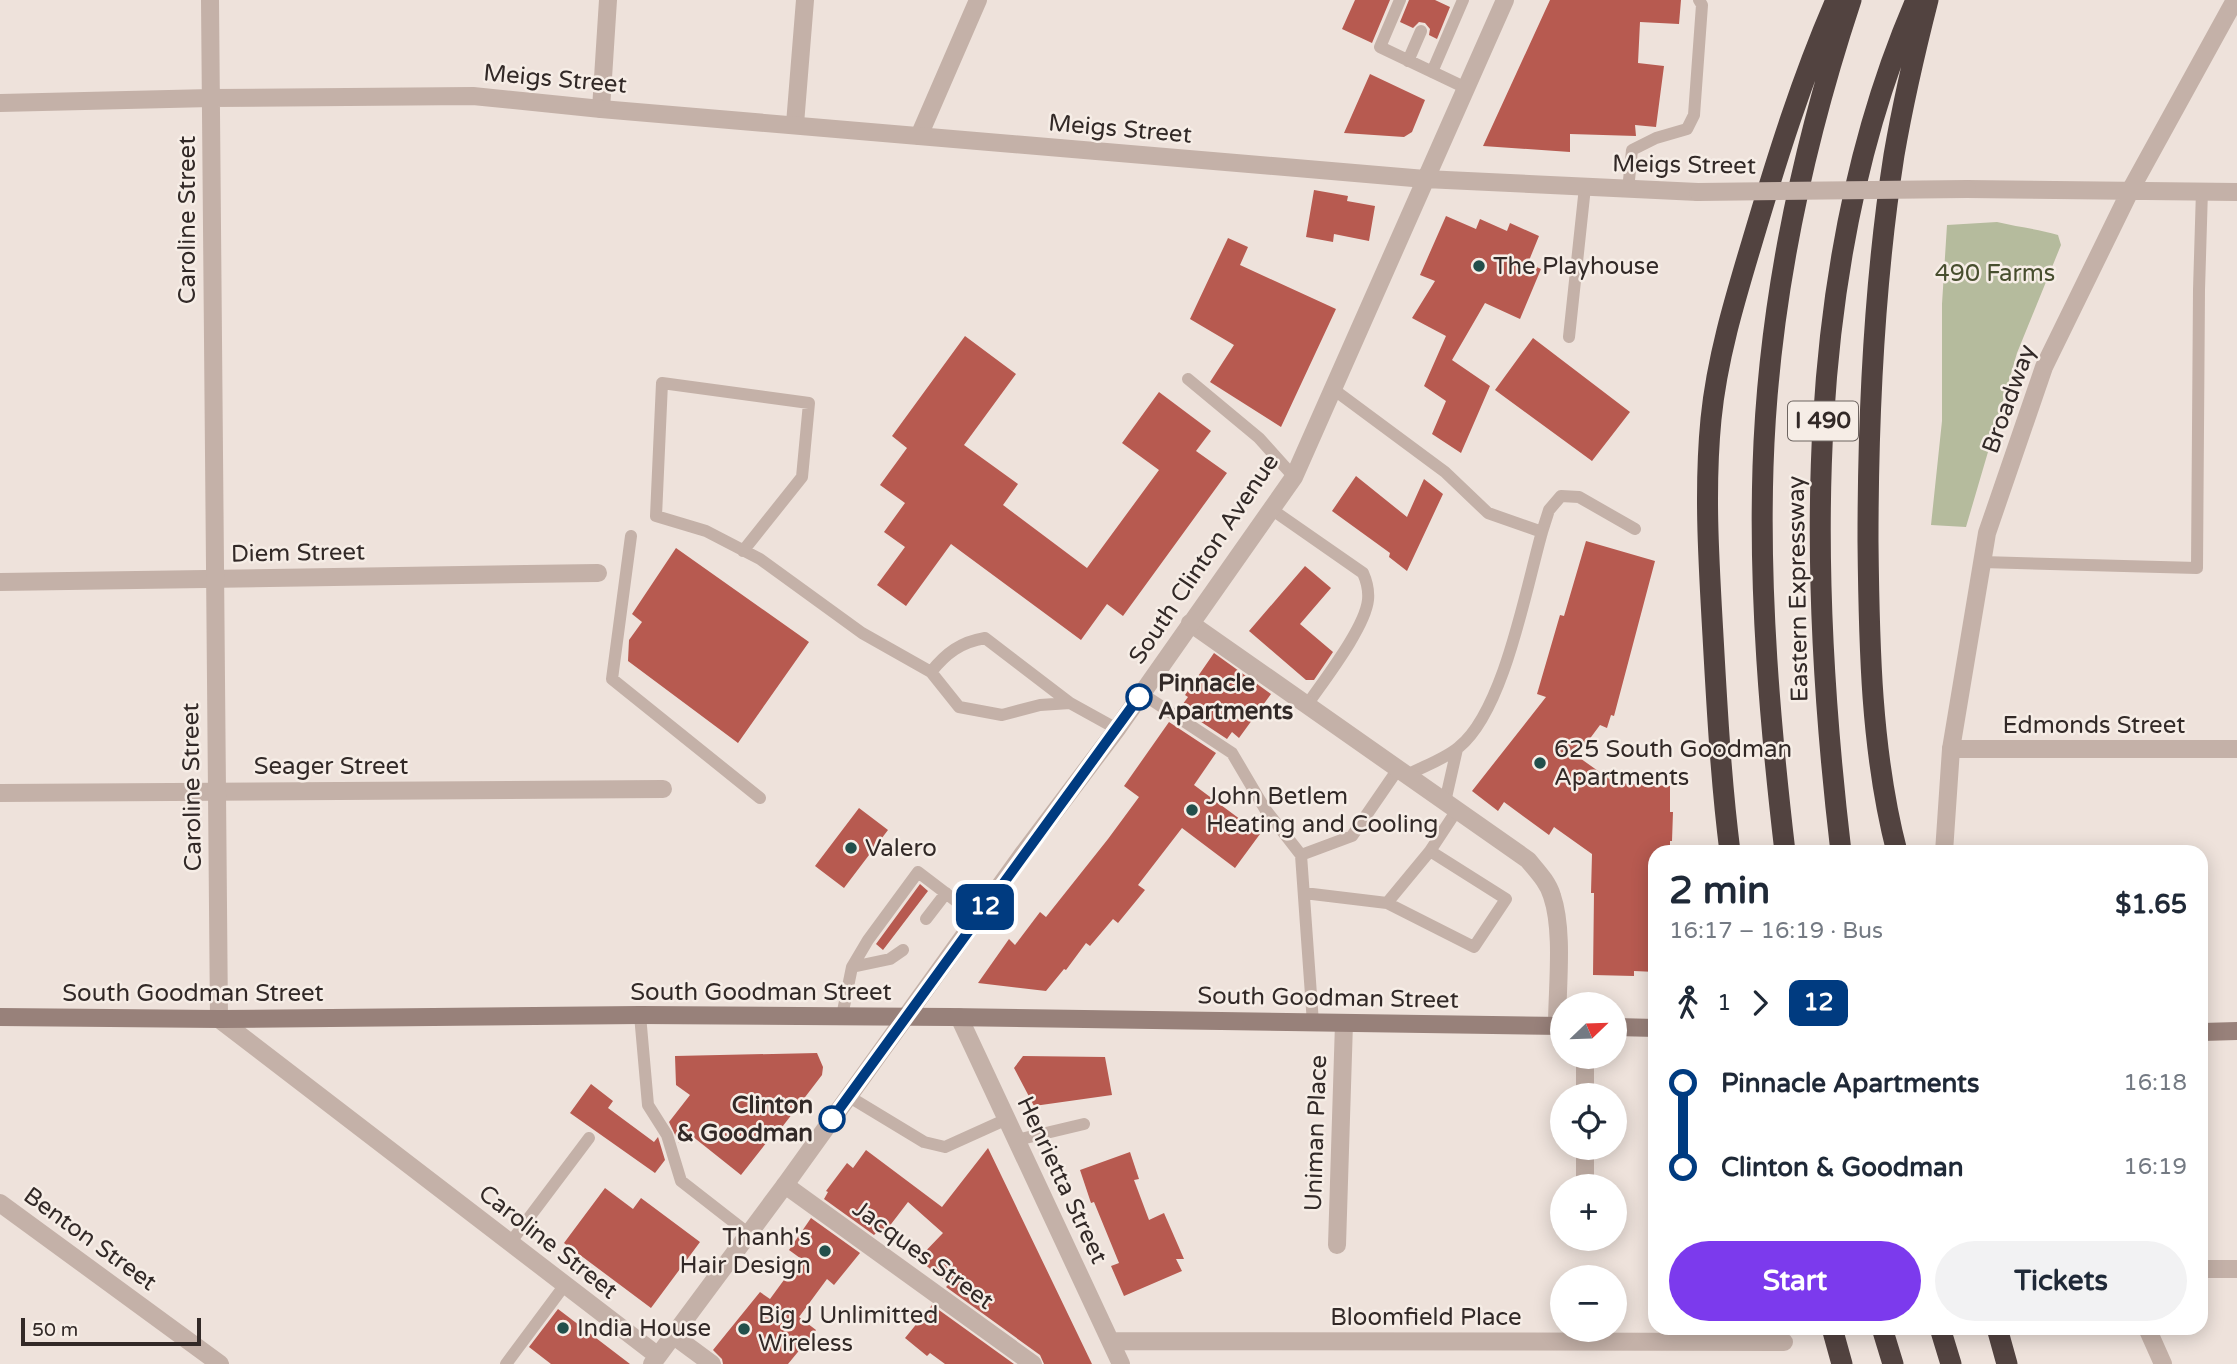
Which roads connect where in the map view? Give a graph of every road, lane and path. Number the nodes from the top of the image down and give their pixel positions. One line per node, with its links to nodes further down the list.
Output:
1 (210, 0): 18 (street, Caroline Street)
2 (608, 0): 20 (street)
3 (805, 0): 21 (street)
4 (978, 0): 22 (street)
5 (1400, 0): 15 (lane)
6 (1463, 0): 16 (lane)
7 (1506, 0): 17 (street, South Clinton Avenue)
8 (1699, 0): 26 (lane)
9 (1836, 0): 57 (highway)
10 (1851, 0): 58 (highway, Eastern Expressway / I 490)
11 (1916, 0): 59 (highway, Eastern Expressway / I 490)
12 (1928, 0): 60 (highway)
13 (2234, 7): 25 (street, Broadway)
14 (1420, 31): 15 (lane)
15 (1408, 61): 16 (lane)
16 (1433, 72): 17 (lane)
17 (1466, 88): 23 (street, South Clinton Avenue)
18 (211, 97): 19 (street, Meigs Street); 20 (street, Meigs Street); 40 (street, Caroline Street)
19 (0, 103)
20 (601, 109): 21 (street, Meigs Street)
21 (795, 124): 22 (street, Meigs Street)
22 (919, 136): 23 (street, Meigs Street)
23 (1425, 178): 24 (street, Meigs Street); 31 (street, South Clinton Avenue)
24 (1585, 187): 26 (street, Meigs Street); 29 (lane)
25 (2131, 189): 26 (street, Meigs Street, bridge); 27 (street, Meigs Street); 38 (street, Broadway)
26 (1628, 190)
27 (2202, 190): 28 (street, Meigs Street); 38 (lane)
28 (2237, 192)
29 (1569, 337)
30 (1188, 379): 32 (lane)
31 (1333, 389): 32 (street, South Clinton Avenue); 35 (lane)
32 (1294, 477): 33 (street, South Clinton Avenue)
33 (1271, 509): 42 (street, South Clinton Avenue); 46 (lane)
34 (1635, 529): 35 (lane)
35 (1542, 532): 48 (lane)
36 (631, 536): 55 (lane)
37 (743, 551): 37 (lane); 43 (lane)
38 (1982, 562): 49 (street, Broadway)
39 (598, 573): 40 (street, Diem Street)
40 (214, 579): 41 (street, Diem Street); 53 (street, Caroline Street)
41 (0, 582)
42 (1190, 623): 44 (street, South Clinton Avenue); 46 (street)
43 (931, 672): 45 (lane); 45 (lane)
44 (1142, 693): 47 (street, South Clinton Avenue); 63 (lane)
45 (1070, 703): 47 (lane)
46 (1307, 705): 51 (street)
47 (1117, 729): 67 (street, South Clinton Avenue)
48 (1457, 749): 51 (lane); 56 (lane)
49 (1951, 749): 50 (street, Edmonds Street); 61 (street, Broadway)
50 (2237, 749)
51 (1402, 772): 56 (street); 63 (lane)
52 (663, 789): 53 (street, Seager Street)
53 (217, 791): 54 (street, Seager Street); 77 (street, Caroline Street)
54 (0, 793)
55 (760, 798)
56 (1451, 806): 62 (lane); 71 (street)
57 (1729, 845)
58 (1784, 845)
59 (1840, 845)
60 (1896, 845)
61 (1944, 845)
62 (1430, 850): 66 (lane); 66 (lane)
63 (1301, 855): 65 (lane)
64 (946, 893): 67 (lane); 68 (lane); 70 (lane)
65 (1304, 893): 66 (lane); 78 (lane)
66 (1387, 903)
67 (978, 917): 75 (street, South Clinton Avenue)
68 (926, 919)
69 (903, 950): 70 (lane)
70 (852, 967): 73 (lane)
71 (1559, 992)
72 (640, 1015): 73 (main road, South Goodman Street); 77 (main road, South Goodman Street); 92 (lane)
73 (842, 1016): 75 (main road, South Goodman Street)
74 (0, 1017): 77 (main road, South Goodman Street)
75 (906, 1017): 76 (main road, South Goodman Street); 85 (street, South Clinton Avenue)
76 (959, 1017): 78 (main road, South Goodman Street); 86 (street, Henrietta Street)
77 (219, 1019): 93 (street, Caroline Street)
78 (1313, 1023): 79 (main road, South Goodman Street)
79 (1344, 1023): 80 (main road, South Goodman Street); 94 (street, Uniman Place)
80 (1550, 1026)
81 (1628, 1027): 82 (main road)
82 (1648, 1028)
83 (2237, 1031): 84 (main road)
84 (2208, 1032)
85 (848, 1096): 86 (lane); 90 (street, South Clinton Avenue)
86 (1007, 1119): 89 (street, Henrietta Street)
87 (1084, 1124): 89 (lane)
88 (589, 1138): 93 (lane)
89 (1017, 1140): 104 (street, Henrietta Street)
90 (785, 1185): 92 (street, South Clinton Avenue); 110 (street, Jacques Street)
91 (0, 1203): 107 (street, Benton Street)
92 (749, 1234): 103 (street, South Clinton Avenue)
93 (510, 1243): 97 (street, Caroline Street)
94 (1337, 1245)
95 (2208, 1269): 96 (street)
96 (2237, 1269)
97 (564, 1286): 106 (street, Caroline Street); 108 (lane)
98 (1834, 1335): 112 (highway)
99 (1884, 1335): 113 (highway)
100 (1942, 1335): 114 (highway)
101 (1999, 1335): 115 (highway)
102 (2150, 1335): 116 (street)
103 (674, 1336): 106 (street, South Clinton Avenue); 109 (street)
104 (1111, 1341): 105 (street, Bloomfield Place); 111 (street, Henrietta Street)
105 (1784, 1342)
106 (655, 1360)
107 (219, 1364)
108 (506, 1364)
109 (712, 1364)
110 (1033, 1364)
111 (1121, 1364)
112 (1842, 1364)
113 (1893, 1364)
114 (1951, 1364)
115 (2007, 1364)
116 (2163, 1364)

